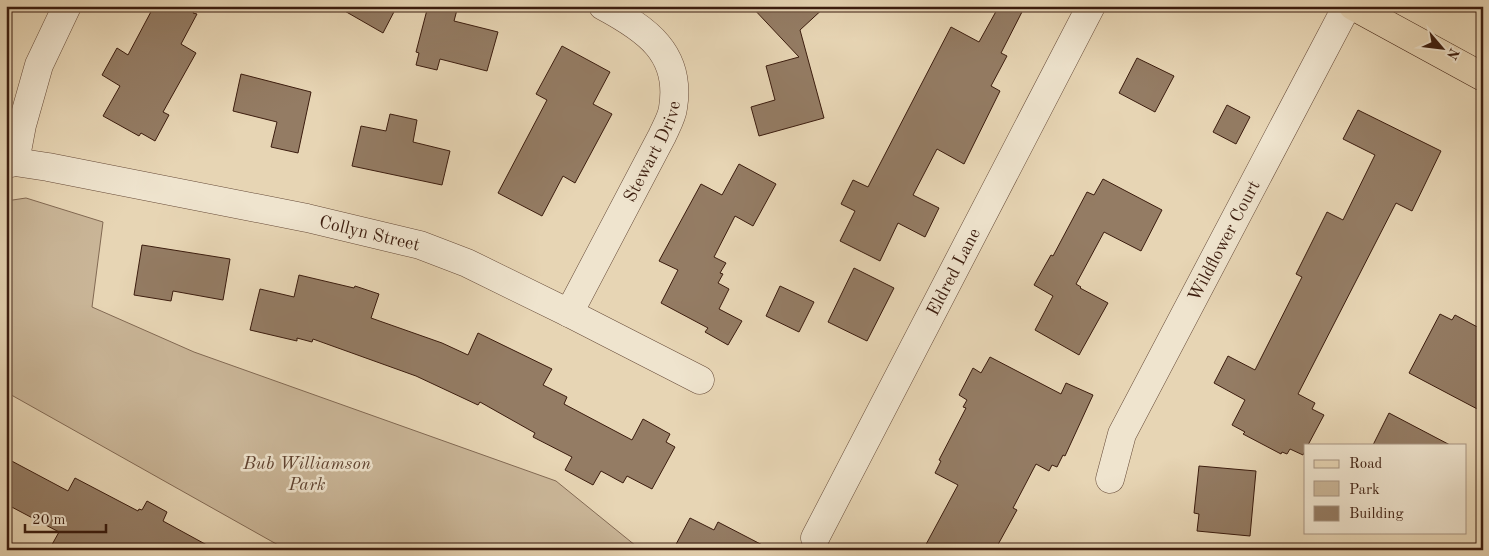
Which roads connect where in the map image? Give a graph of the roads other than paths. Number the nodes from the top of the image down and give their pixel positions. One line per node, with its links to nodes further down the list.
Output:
1 (68, 6): 7 (street)
2 (603, 6): 8 (street, Stewart Drive)
3 (1091, 6): 11 (street, Eldred Lane)
4 (1347, 6): 10 (street, Wildflower Court)
5 (1353, 6): 6 (main road)
6 (1483, 77)
7 (10, 163): 8 (street, Collyn Street)
8 (569, 313): 9 (street, Collyn Street)
9 (700, 380)
10 (1110, 479)
11 (815, 538)

